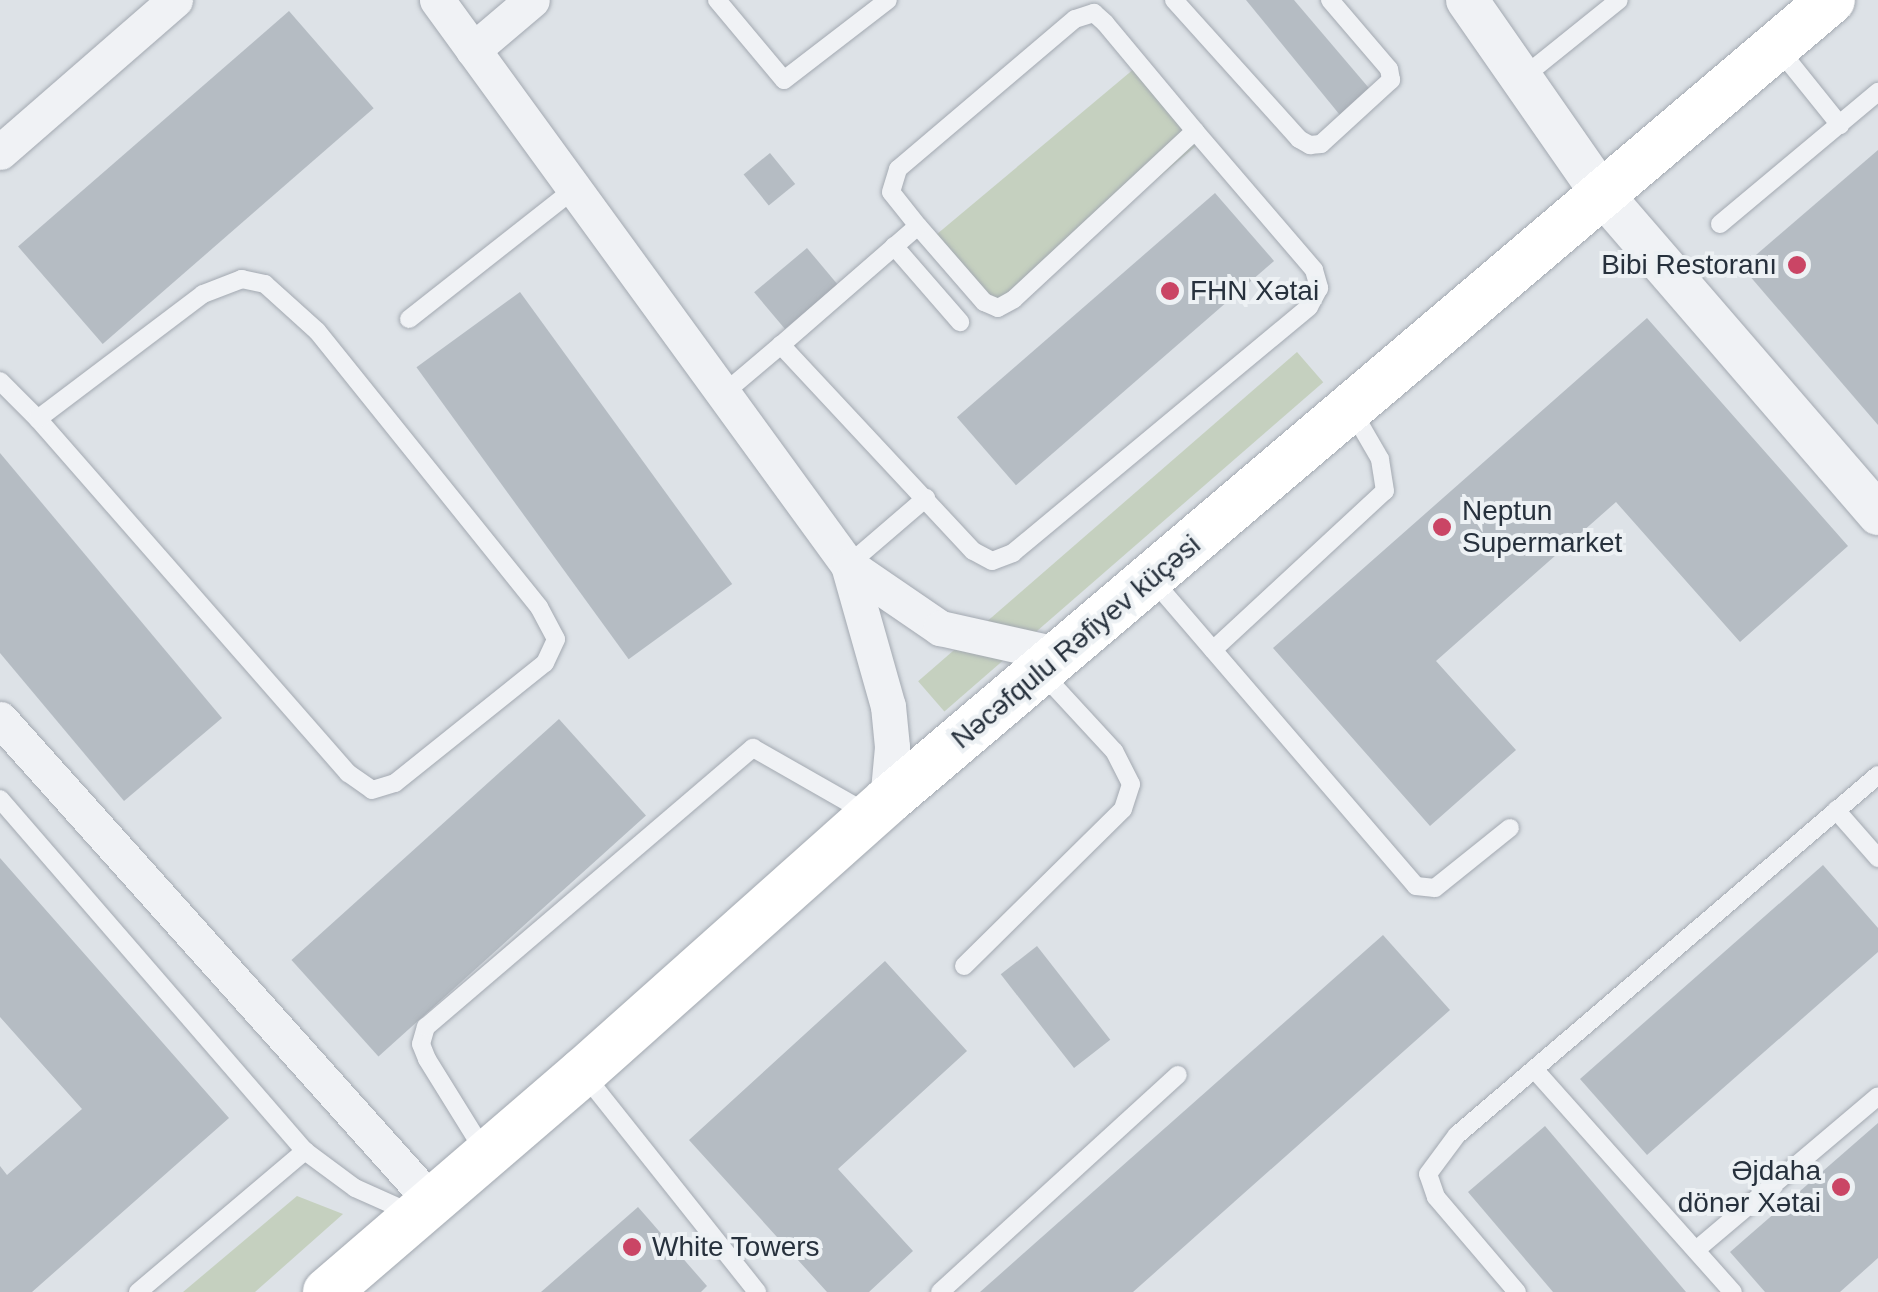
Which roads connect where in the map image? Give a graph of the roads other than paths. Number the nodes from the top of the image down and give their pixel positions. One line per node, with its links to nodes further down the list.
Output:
1 (175, 0): 17 (street)
2 (436, 0): 12 (street)
3 (532, 0): 12 (street)
4 (717, 0): 9 (lane)
5 (1330, 0): 10 (lane)
6 (1468, 0): 13 (street)
7 (1620, 0): 13 (lane)
8 (1831, 0): 11 (main road, Nəcəfqulu Rəfiyev küçəsi)
9 (881, 2)
10 (1180, 2)
11 (1776, 46): 15 (lane); 19 (main road, Nəcəfqulu Rəfiyev küçəsi)
12 (472, 50): 18 (street)
13 (1522, 78): 19 (street)
14 (1878, 92): 15 (lane)
15 (1840, 125): 20 (lane)
16 (1195, 131): 21 (lane); 21 (lane); 30 (lane)
17 (0, 152)
18 (574, 190): 23 (lane); 27 (street)
19 (1602, 194): 28 (main road, Nəcəfqulu Rəfiyev küçəsi); 31 (street)
20 (1720, 224)
21 (918, 226): 22 (lane)
22 (894, 246): 24 (lane); 25 (lane)
23 (409, 319)
24 (960, 322)
25 (781, 345): 27 (lane); 30 (lane)
26 (0, 381): 29 (lane)
27 (723, 394): 32 (street)
28 (1351, 408): 33 (main road, Nəcəfqulu Rəfiyev küçəsi); 34 (lane)
29 (38, 418): 29 (lane)
30 (926, 498): 32 (lane)
31 (1878, 514)
32 (848, 565): 35 (street); 39 (street)
33 (1152, 578): 34 (lane); 35 (main road, Nəcəfqulu Rəfiyev küçəsi)
34 (1213, 650): 41 (lane)
35 (1051, 663): 39 (main road, Nəcəfqulu Rəfiyev küçəsi); 43 (lane)
36 (5, 733): 50 (street)
37 (1878, 775): 40 (lane)
38 (0, 800): 48 (lane)
39 (880, 808): 45 (main road, Nəcəfqulu Rəfiyev küçəsi); 49 (lane)
40 (1836, 810): 42 (lane); 44 (lane)
41 (1510, 828)
42 (1878, 858)
43 (964, 966)
44 (1534, 1069): 51 (lane); 56 (lane)
45 (583, 1072): 49 (main road, Nəcəfqulu Rəfiyev küçəsi); 54 (lane)
46 (1178, 1076): 55 (lane)
47 (1878, 1096): 51 (lane)
48 (304, 1150): 50 (lane); 52 (lane)
49 (488, 1156): 50 (main road, Nəcəfqulu Rəfiyev küçəsi)
50 (425, 1210): 53 (main road, Nəcəfqulu Rəfiyev küçəsi)
51 (1696, 1250): 57 (lane)
52 (138, 1292)
53 (327, 1292)
54 (757, 1292)
55 (940, 1292)
56 (1518, 1292)
57 (1733, 1292)

